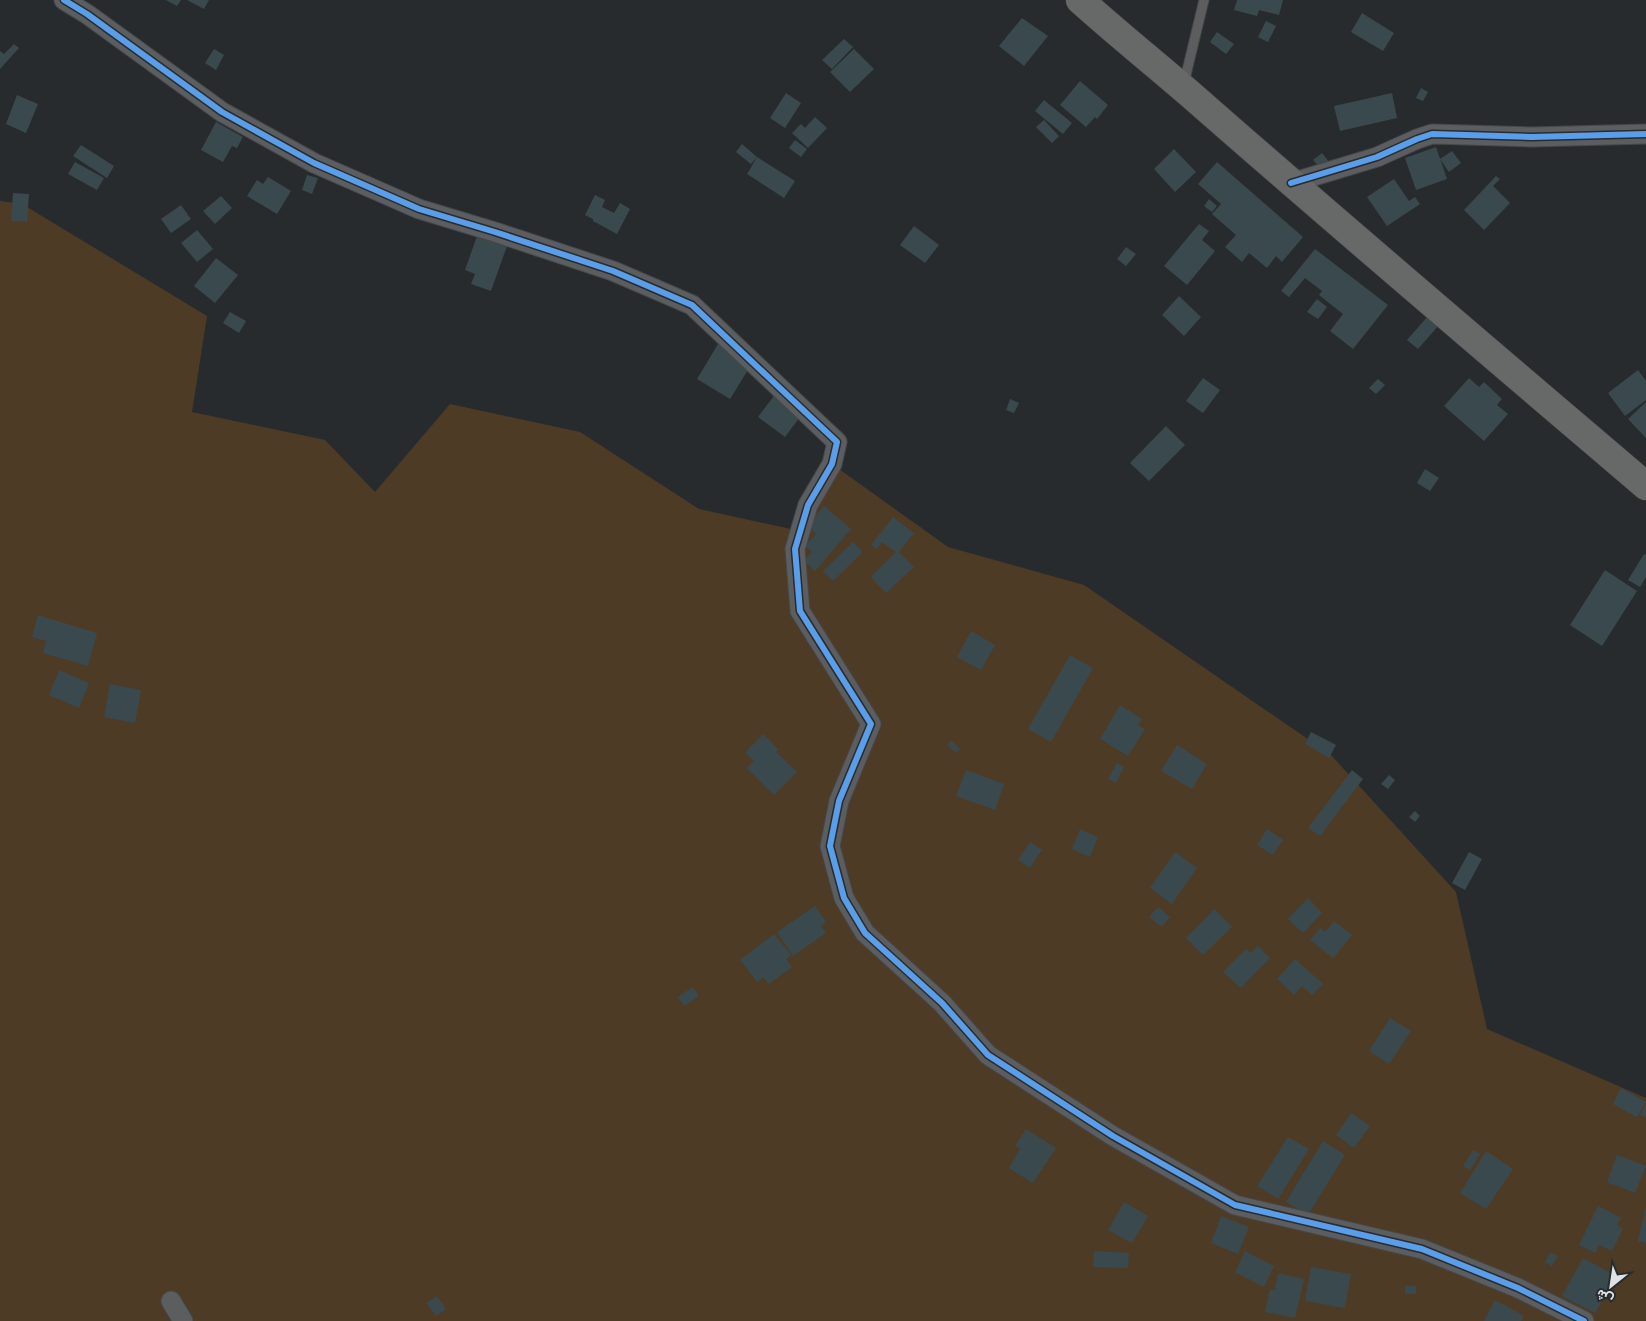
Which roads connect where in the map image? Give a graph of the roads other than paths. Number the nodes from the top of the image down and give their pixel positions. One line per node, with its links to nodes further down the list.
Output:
1 (64, 0): 10 (street)
2 (1080, 0): 4 (main road)
3 (1204, 0): 4 (lane)
4 (1183, 88): 6 (main road)
5 (1646, 134): 6 (street)
6 (1291, 183): 7 (main road)
7 (1646, 486)
8 (171, 1301): 9 (street)
9 (183, 1321)
10 (1584, 1321)

